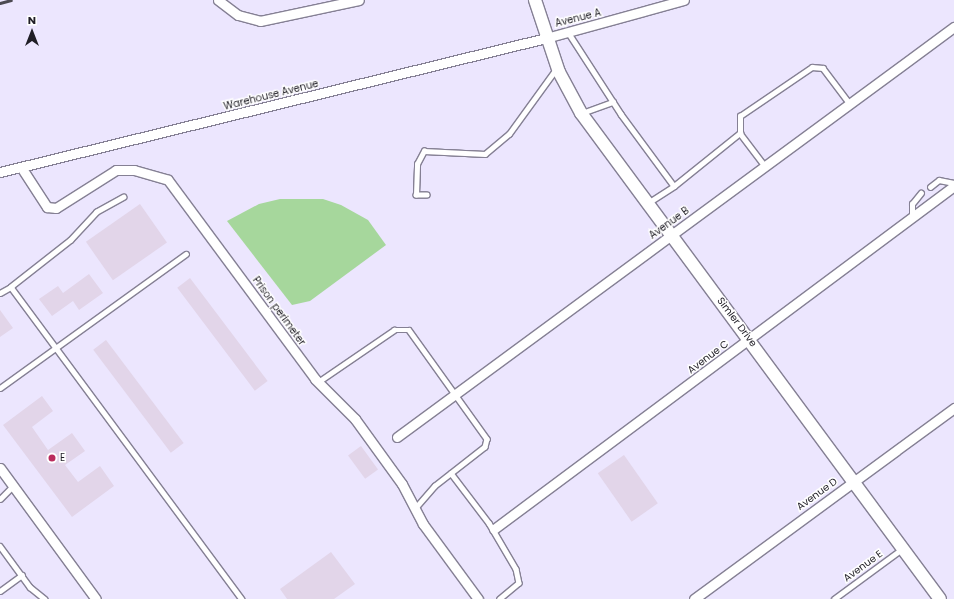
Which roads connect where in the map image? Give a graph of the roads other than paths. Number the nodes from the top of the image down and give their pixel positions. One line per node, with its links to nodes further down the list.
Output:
1 (218, 0): 2 (street)
2 (359, 0)
3 (535, 0): 7 (street, Simler Drive)
4 (684, 0): 6 (street, Avenue A)
5 (954, 27): 10 (street, Avenue B)
6 (568, 32): 7 (street, Avenue A); 9 (lane)
7 (546, 38): 8 (street, Simler Drive); 14 (street, Warehouse Avenue)
8 (557, 67): 11 (street, Simler Drive); 20 (lane)
9 (613, 102): 11 (lane); 17 (lane)
10 (850, 104): 12 (lane); 13 (street, Avenue B)
11 (581, 113): 22 (street, Simler Drive)
12 (740, 133): 13 (lane); 17 (lane)
13 (765, 166): 24 (street, Avenue B)
14 (22, 167): 15 (street, Warehouse Avenue); 30 (street, Prison perimeter)
15 (0, 172)
16 (954, 185): 18 (lane); 23 (street, Avenue C)
17 (674, 186): 22 (lane)
18 (930, 187)
19 (921, 193): 23 (lane)
20 (427, 195)
21 (124, 197): 26 (lane)
22 (648, 203): 24 (street, Simler Drive)
23 (912, 218): 28 (street, Avenue C)
24 (671, 235): 28 (street, Simler Drive); 32 (street, Avenue B)
25 (186, 254): 29 (lane)
26 (11, 287): 27 (lane); 29 (lane)
27 (0, 293)
28 (750, 339): 37 (street, Simler Drive); 41 (street, Avenue C)
29 (56, 348): 31 (lane); 48 (lane)
30 (318, 382): 32 (lane); 40 (street, Prison perimeter)
31 (0, 388)
32 (455, 394): 34 (street, Avenue B); 36 (lane)
33 (954, 408): 37 (street, Avenue D)
34 (397, 437)
35 (0, 468): 38 (street)
36 (451, 473): 40 (lane); 41 (lane)
37 (852, 482): 43 (street, Simler Drive); 51 (street, Avenue D)
38 (13, 486): 39 (lane); 47 (street)
39 (0, 498)
40 (416, 508): 49 (street, Prison perimeter)
41 (494, 529): 50 (lane)
42 (0, 546): 44 (lane)
43 (902, 549): 52 (lane, Avenue E); 53 (street, Simler Drive)
44 (22, 575): 45 (lane); 46 (lane)
45 (0, 591)
46 (45, 599)
47 (96, 599)
48 (242, 599)
49 (478, 599)
50 (500, 599)
51 (694, 599)
52 (834, 599)
53 (940, 599)

